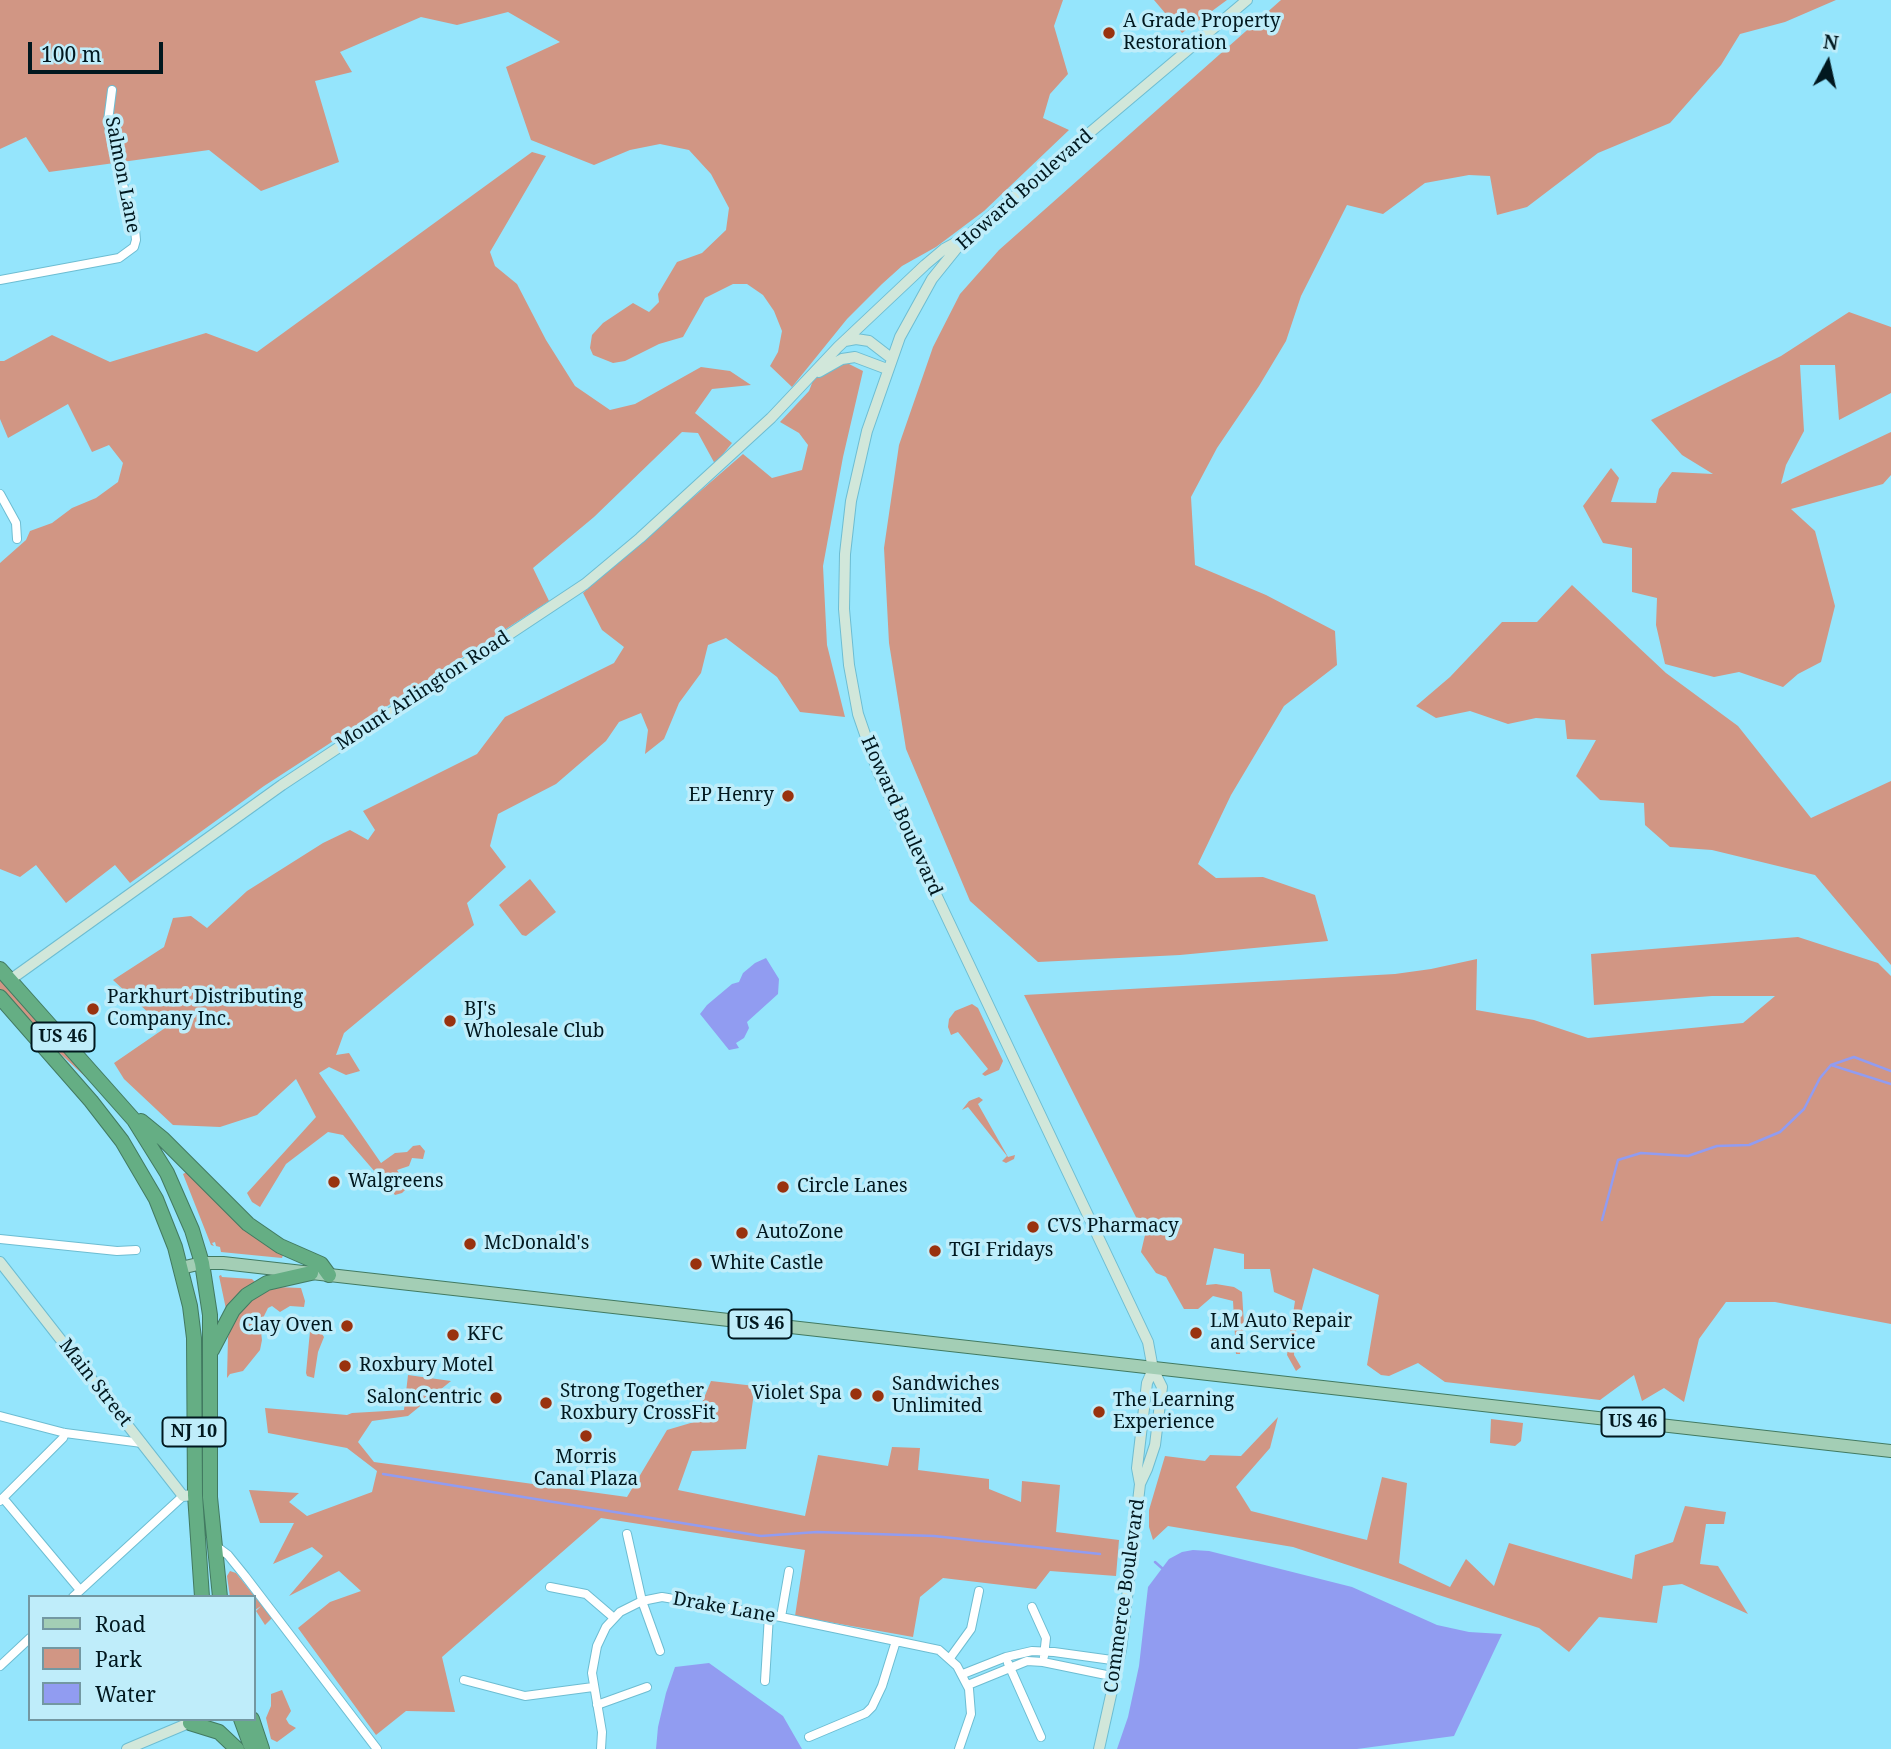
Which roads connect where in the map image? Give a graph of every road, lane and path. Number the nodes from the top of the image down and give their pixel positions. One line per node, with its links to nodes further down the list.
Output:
1 (1247, 0): 3 (main road, Howard Boulevard)
2 (112, 89): 4 (street, Salmon Lane)
3 (965, 238): 5 (main road, Mount Arlington Road); 6 (main road, Howard Boulevard)
4 (0, 280)
5 (844, 341): 6 (main road); 7 (main road, Mount Arlington Road)
6 (889, 363): 7 (main road, Mount Arlington Road); 22 (main road, Howard Boulevard)
7 (813, 375): 11 (main road, Mount Arlington Road)
8 (0, 494): 9 (street)
9 (17, 538)
10 (0, 969): 11 (highway, US 46)
11 (10, 980): 13 (highway, US 46)
12 (0, 997): 18 (highway, US 46)
13 (124, 1107): 17 (highway, NJ 10); 20 (highway, US 46)
14 (0, 1239): 15 (street)
15 (136, 1250)
16 (0, 1262): 25 (main road, Main Street)
17 (202, 1263): 18 (main road, US 46); 19 (main road, US 46); 21 (highway, NJ 10)
18 (181, 1268): 27 (highway, NJ 10)
19 (311, 1273): 20 (main road, US 46); 21 (highway)
20 (329, 1275): 22 (main road, US 46)
21 (212, 1352): 30 (highway, NJ 10)
22 (1153, 1368): 26 (main road, US 46); 48 (main road, Commerce Boulevard)
23 (0, 1416): 24 (street)
24 (65, 1433): 25 (street); 28 (street)
25 (142, 1444): 27 (main road, Main Street)
26 (1891, 1451)
27 (189, 1496): 34 (street); 35 (highway, NJ 10)
28 (1, 1499): 34 (street)
29 (627, 1534): 37 (street)
30 (213, 1544): 36 (highway, NJ 10); 70 (street)
31 (789, 1570): 40 (street)
32 (550, 1587): 41 (street)
33 (979, 1591): 47 (street)
34 (76, 1594)
35 (202, 1595)
36 (220, 1595)
37 (642, 1601): 39 (street, Drake Lane); 41 (street, Drake Lane); 44 (street)
38 (1032, 1607): 45 (street)
39 (769, 1615): 40 (street, Drake Lane); 55 (street)
40 (781, 1617): 43 (street, Drake Lane)
41 (614, 1618): 57 (street, Drake Lane)
42 (28, 1640): 50 (street)
43 (896, 1641): 47 (street, Drake Lane); 64 (street)
44 (660, 1651)
45 (1045, 1651): 46 (street); 48 (street); 49 (street)
46 (1006, 1657): 51 (street); 52 (street)
47 (950, 1658): 52 (street)
48 (1119, 1661): 53 (main road, Commerce Boulevard)
49 (1043, 1662): 51 (street); 53 (street)
50 (0, 1666)
51 (1009, 1667): 56 (street); 65 (street)
52 (963, 1675): 56 (street)
53 (1116, 1677): 73 (main road, Commerce Boulevard)
54 (464, 1680): 57 (street)
55 (765, 1681)
56 (968, 1685): 72 (street)
57 (593, 1687): 59 (street, Drake Lane)
58 (647, 1687): 59 (street)
59 (597, 1705): 71 (street, Drake Lane)
60 (194, 1721): 66 (main road); 67 (highway)
61 (232, 1721): 67 (highway)
62 (242, 1721): 68 (highway)
63 (252, 1721): 69 (highway)
64 (809, 1737)
65 (1041, 1737)
66 (127, 1749)
67 (239, 1749)
68 (252, 1749)
69 (262, 1749)
70 (377, 1749)
71 (601, 1749)
72 (959, 1749)
73 (1099, 1749)

